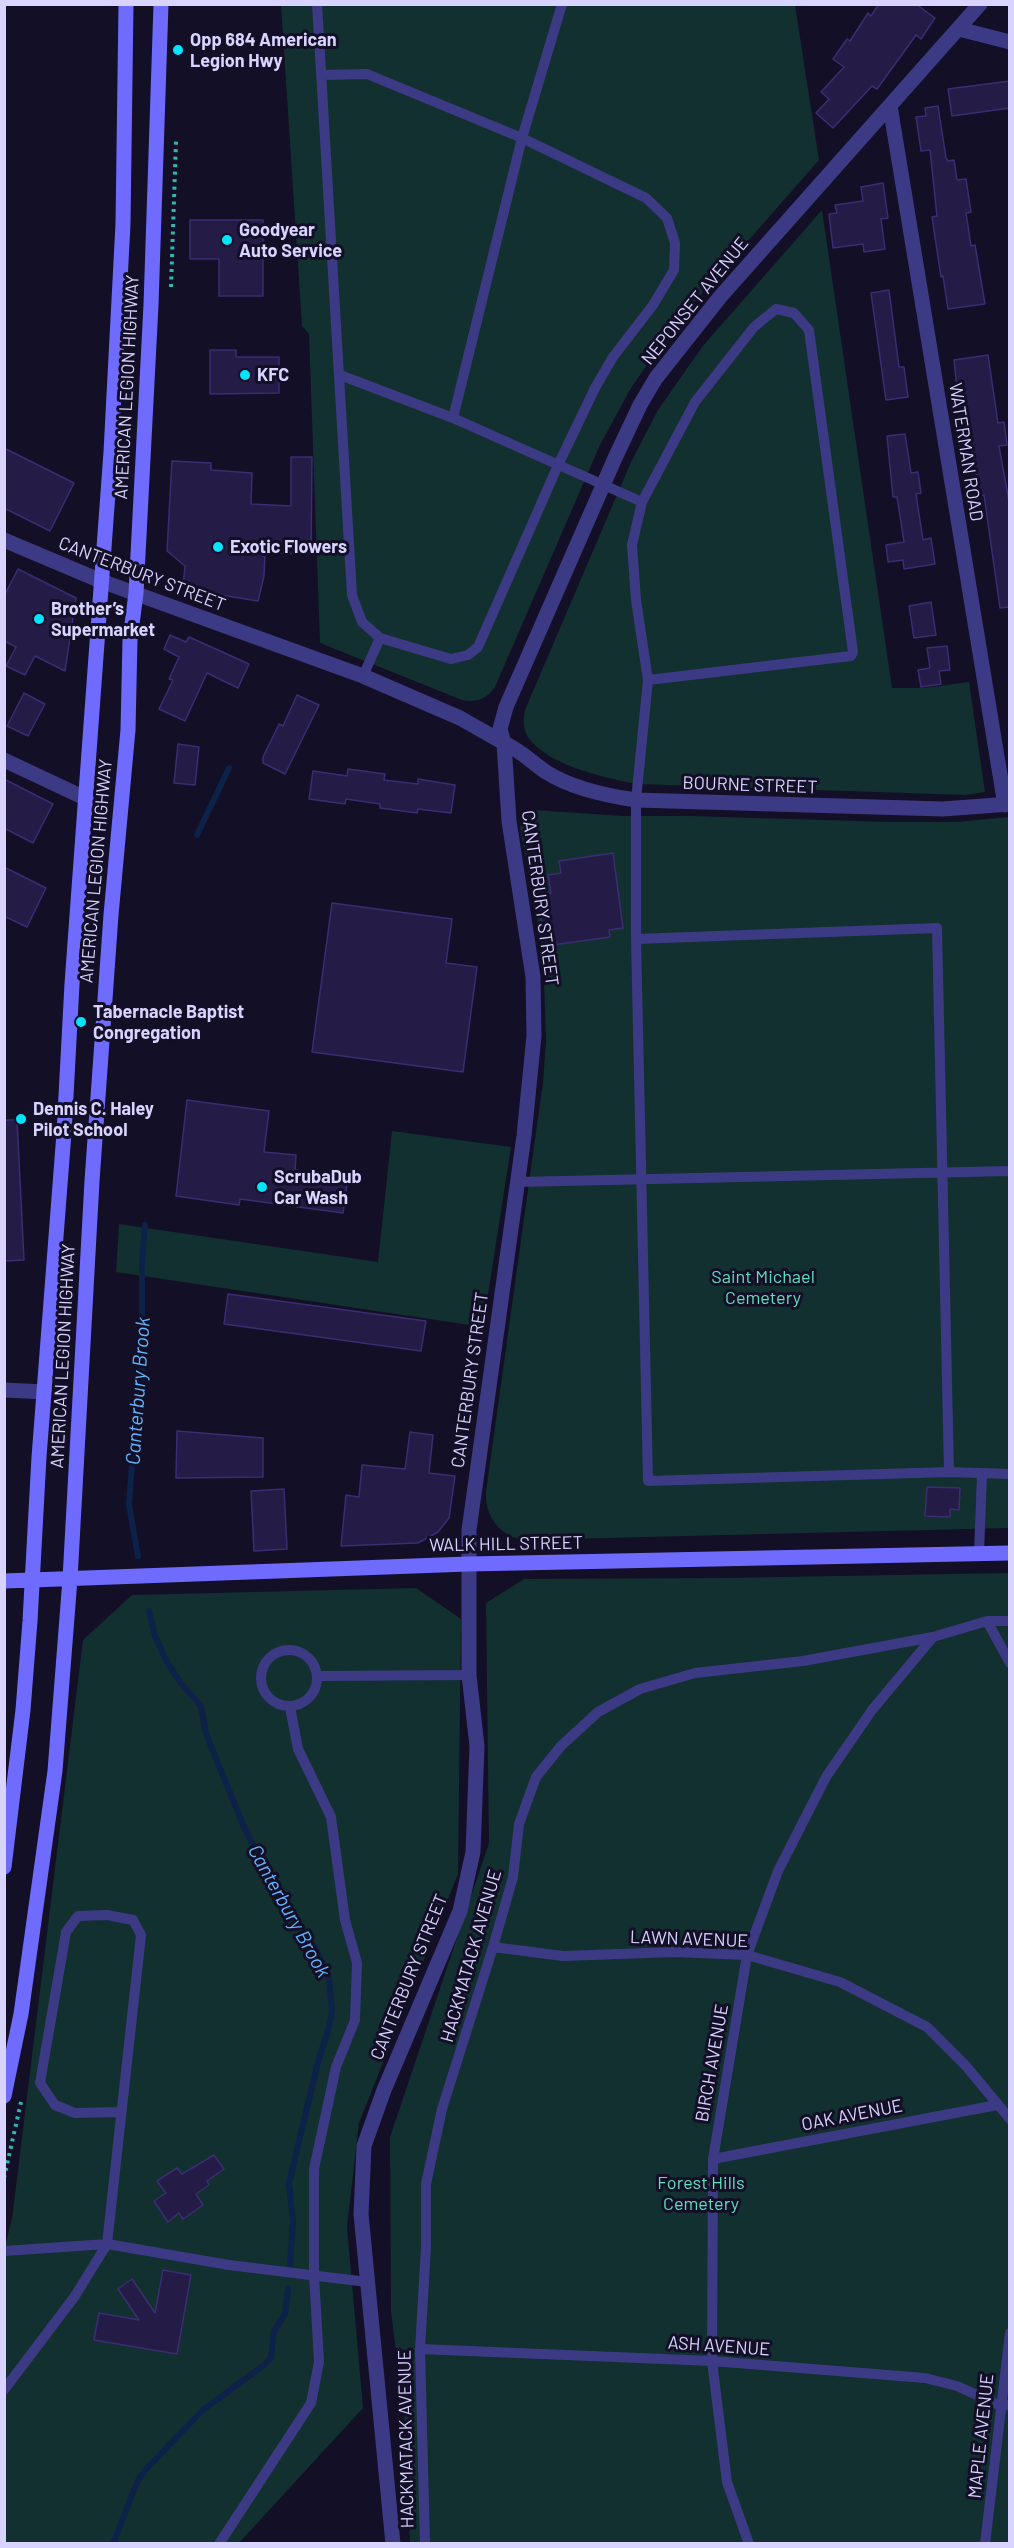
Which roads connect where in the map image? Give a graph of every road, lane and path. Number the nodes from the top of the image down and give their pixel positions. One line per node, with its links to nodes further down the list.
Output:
1 (126, 4): 17 (main road, AMERICAN LEGION HIGHWAY)
2 (161, 4): 18 (main road, AMERICAN LEGION HIGHWAY)
3 (317, 4): 8 (lane)
4 (562, 4): 10 (lane)
5 (980, 4): 6 (street, NEPONSET AVENUE)
6 (959, 29): 7 (street); 9 (street, NEPONSET AVENUE)
7 (1010, 42)
8 (321, 75): 10 (lane); 11 (lane)
9 (890, 106): 14 (street, NEPONSET AVENUE); 26 (street, WATERMAN ROAD)
10 (522, 138): 12 (lane); 13 (lane)
11 (340, 375): 12 (lane); 19 (lane)
12 (453, 418): 13 (lane)
13 (559, 463): 14 (lane); 19 (lane)
14 (603, 486): 15 (lane); 22 (street, NEPONSET AVENUE)
15 (642, 502): 21 (lane); 21 (lane)
16 (4, 540): 17 (street, CANTERBURY STREET)
17 (101, 581): 18 (street, CANTERBURY STREET); 24 (main road, AMERICAN LEGION HIGHWAY)
18 (136, 593): 20 (street, CANTERBURY STREET); 40 (main road, AMERICAN LEGION HIGHWAY)
19 (380, 638): 20 (lane)
20 (363, 676): 22 (street, CANTERBURY STREET)
21 (648, 680): 25 (lane)
22 (504, 743): 25 (street, BOURNE STREET); 31 (street, CANTERBURY STREET)
23 (4, 760): 24 (street)
24 (87, 799): 33 (main road, AMERICAN LEGION HIGHWAY)
25 (636, 800): 26 (street, BOURNE STREET); 27 (lane)
26 (1007, 804)
27 (636, 939): 29 (lane); 30 (lane)
28 (1010, 1171): 29 (lane)
29 (942, 1172): 30 (lane); 34 (lane)
30 (640, 1180): 31 (lane); 34 (lane)
31 (518, 1182): 39 (street, CANTERBURY STREET)
32 (4, 1390): 33 (street)
33 (45, 1392): 41 (main road, AMERICAN LEGION HIGHWAY)
34 (949, 1472): 35 (lane)
35 (981, 1474): 36 (lane); 38 (lane)
36 (1010, 1474)
37 (1010, 1552): 38 (main road, WALK HILL STREET)
38 (980, 1553): 39 (main road, WALK HILL STREET)
39 (468, 1564): 40 (main road, WALK HILL STREET); 47 (street, CANTERBURY STREET)
40 (70, 1579): 41 (main road, WALK HILL STREET); 53 (main road, AMERICAN LEGION HIGHWAY)
41 (33, 1580): 42 (main road, WALK HILL STREET); 50 (main road, AMERICAN LEGION HIGHWAY)
42 (4, 1581)
43 (987, 1621): 44 (lane, HACKMATACK AVENUE); 45 (lane, HACKMATACK AVENUE); 46 (lane)
44 (1010, 1621)
45 (933, 1637): 51 (lane, HACKMATACK AVENUE); 52 (lane, BIRCH AVENUE)
46 (1010, 1663)
47 (469, 1675): 48 (lane); 61 (street, CANTERBURY STREET)
48 (317, 1676): 49 (lane); 49 (lane)
49 (290, 1707): 60 (lane)
50 (4, 1867)
51 (493, 1947): 52 (lane, LAWN AVENUE); 63 (lane, HACKMATACK AVENUE)
52 (747, 1955): 54 (lane, LAWN AVENUE); 57 (lane, BIRCH AVENUE)
53 (4, 2096)
54 (998, 2105): 56 (lane, LAWN AVENUE); 57 (lane, OAK AVENUE)
55 (121, 2112): 55 (lane); 58 (lane)
56 (1010, 2119)
57 (713, 2159): 64 (lane, BIRCH AVENUE)
58 (107, 2244): 59 (lane); 60 (lane); 65 (lane)
59 (4, 2251)
60 (314, 2275): 61 (lane); 67 (lane)
61 (367, 2282): 68 (street, CANTERBURY STREET)
62 (1010, 2333): 66 (lane, MAPLE AVENUE)
63 (420, 2349): 64 (lane, ASH AVENUE); 69 (lane, HACKMATACK AVENUE)
64 (712, 2361): 66 (lane, ASH AVENUE); 70 (lane, BIRCH AVENUE)
65 (4, 2390)
66 (1005, 2406): 71 (lane, MAPLE AVENUE)
67 (219, 2544)
68 (393, 2544)
69 (425, 2544)
70 (748, 2544)
71 (986, 2544)

